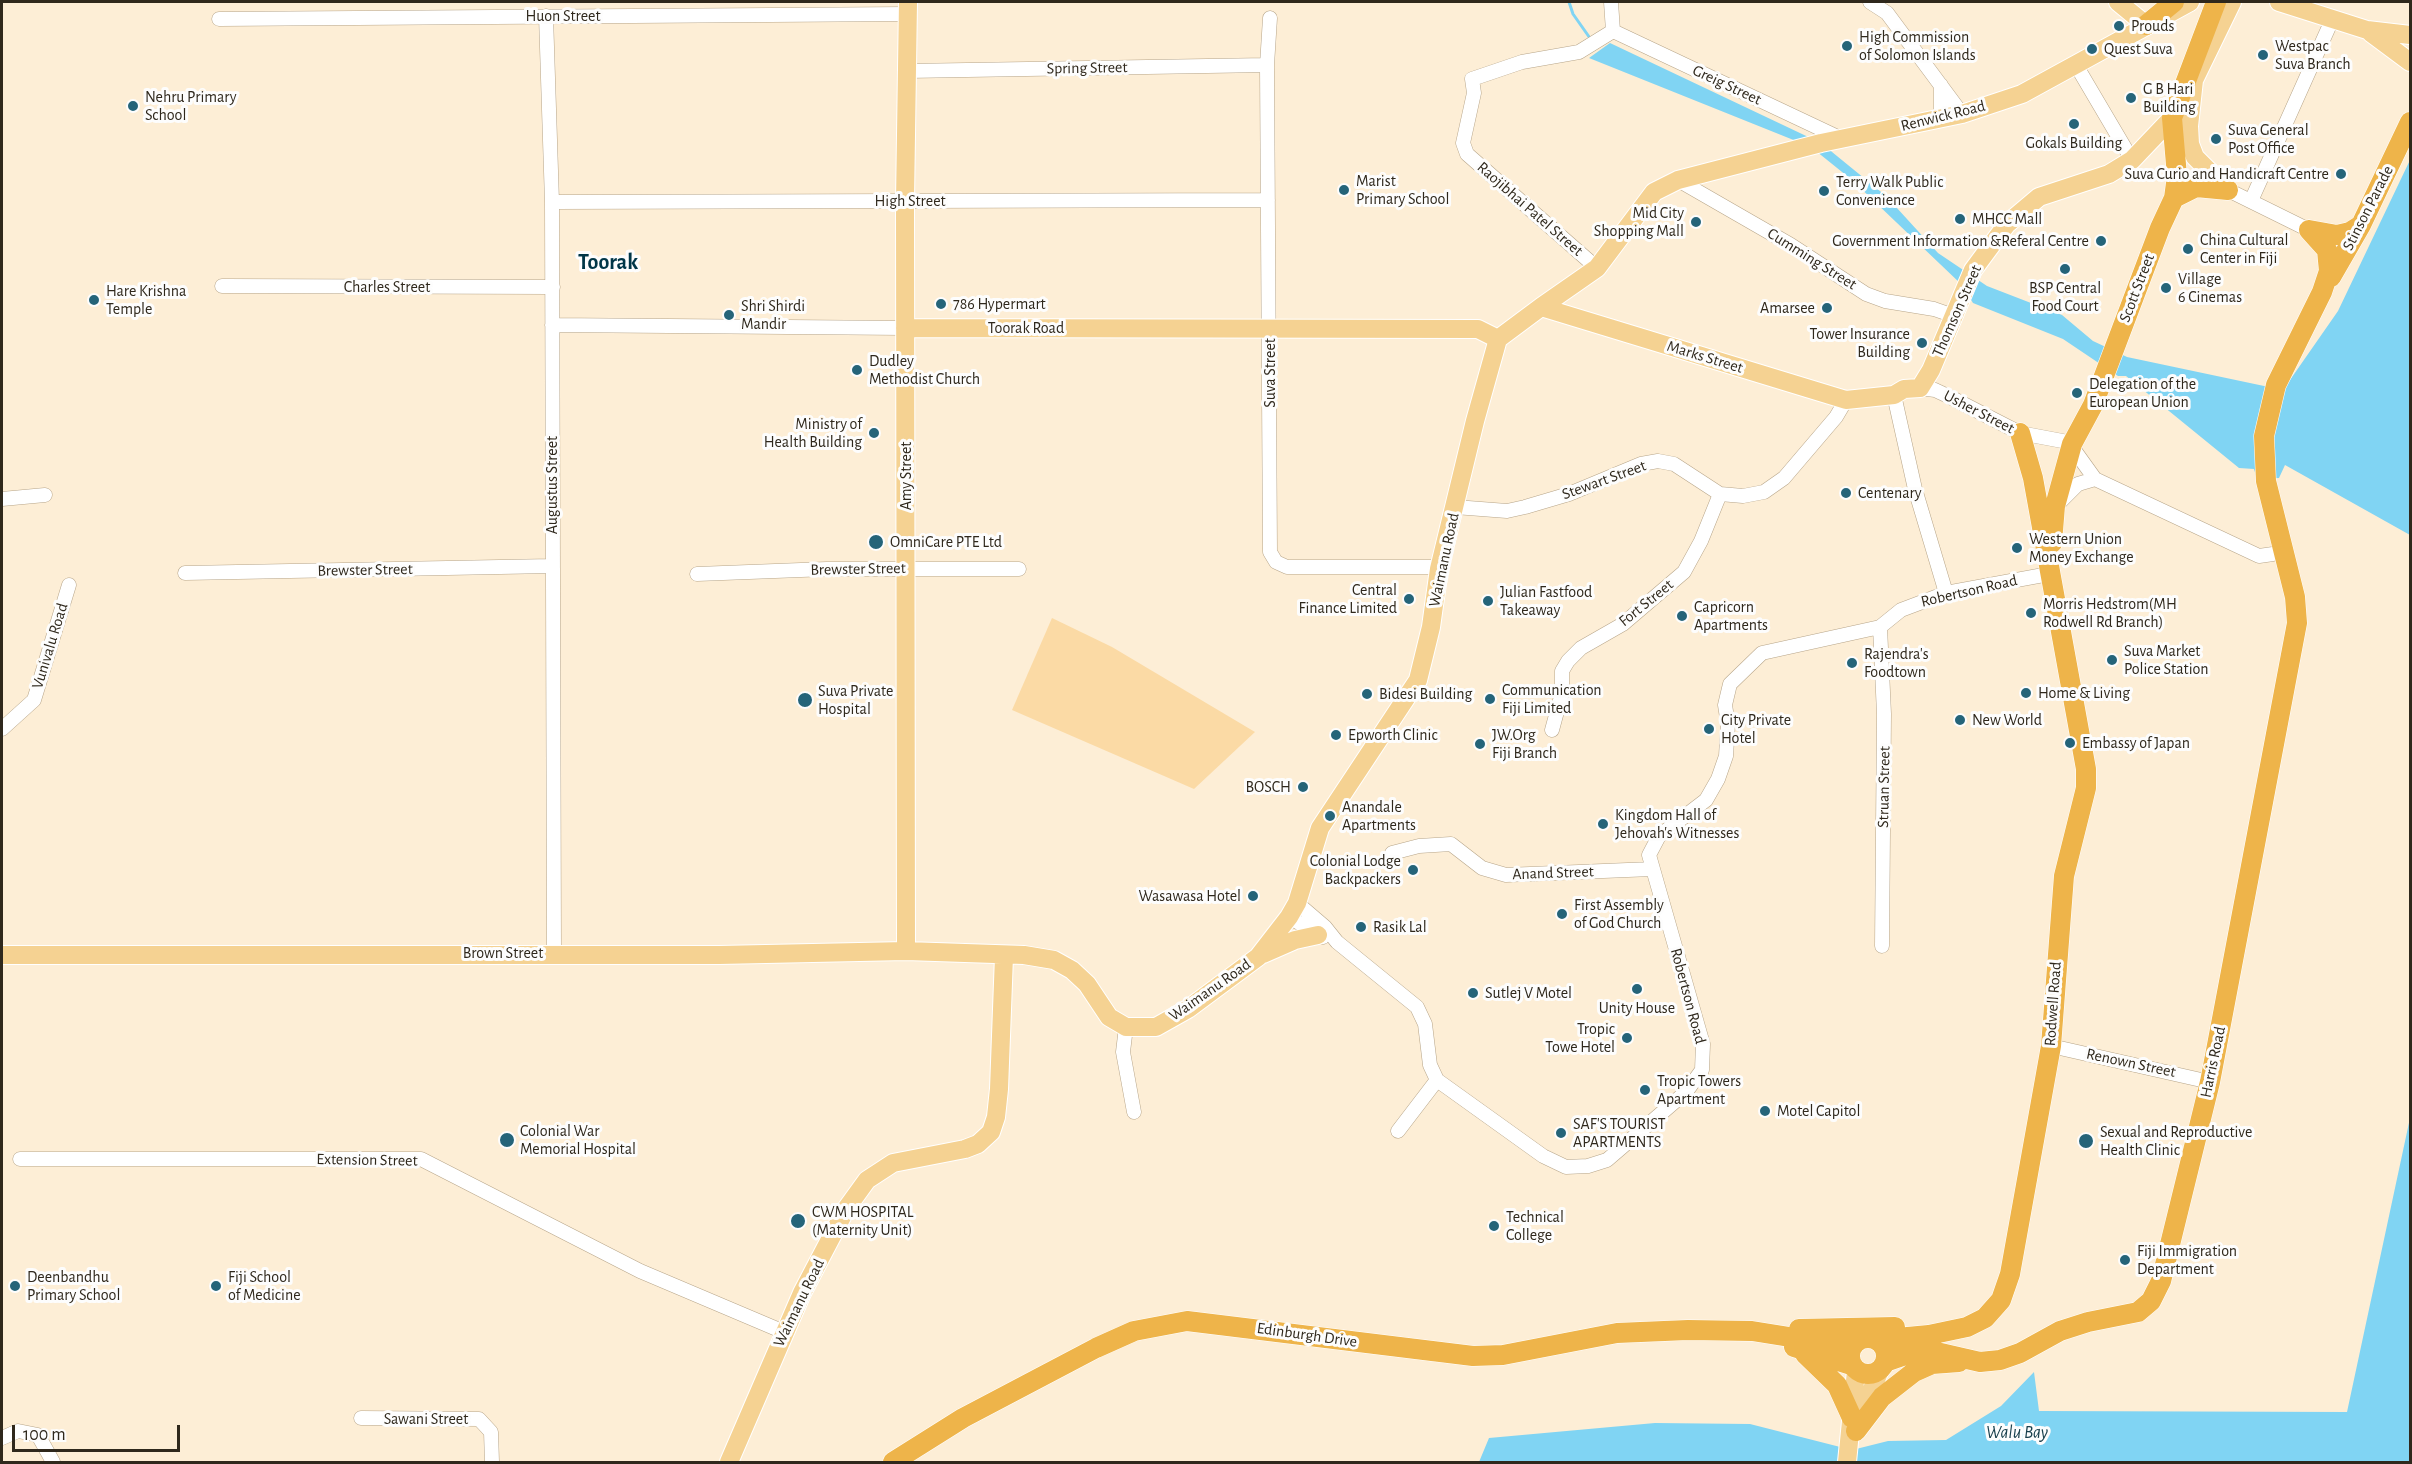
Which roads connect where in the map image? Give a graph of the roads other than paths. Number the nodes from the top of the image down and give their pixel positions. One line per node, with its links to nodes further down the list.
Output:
1 (1611, 2): 16 (street)
2 (1870, 2): 22 (street)
3 (2118, 2): 14 (main road)
4 (2174, 2): 14 (highway)
5 (2190, 2): 14 (main road, Renwick Road)
6 (2216, 2): 25 (highway, Scott Street)
7 (2232, 2): 30 (main road)
8 (2279, 2): 13 (main road)
9 (908, 8): 10 (street, Huon Street); 21 (main road, Amy Street)
10 (546, 16): 12 (street, Huon Street); 35 (street, Augustus Street)
11 (1270, 18): 19 (street, Suva Street)
12 (219, 19)
13 (2332, 20): 15 (main road); 34 (street)
14 (2146, 25): 20 (main road, Renwick Road)
15 (2367, 30): 17 (main road); 18 (main road)
16 (1613, 31): 27 (street, Greig Street); 38 (street, Raojibhai Patel Street)
17 (2410, 35)
18 (2410, 62)
19 (1267, 65): 21 (street, Spring Street); 32 (street, Suva Street)
20 (2076, 65): 23 (main road, Renwick Road); 28 (street)
21 (907, 71): 33 (main road, Amy Street)
22 (1941, 85): 23 (street); 24 (street)
23 (1962, 114): 24 (main road, Renwick Road)
24 (1941, 118): 27 (main road, Renwick Road)
25 (2172, 118): 28 (main road, Thomson Street); 31 (highway, Scott Street)
26 (2410, 122): 36 (highway, Stinson Parade)
27 (1842, 139): 29 (main road, Renwick Road)
28 (2132, 160): 43 (main road, Thomson Street)
29 (1678, 180): 38 (main road); 43 (street, Cumming Street)
30 (2228, 190): 31 (highway); 34 (street)
31 (2174, 198): 52 (highway, Scott Street)
32 (1268, 200): 33 (street, High Street); 46 (street, Suva Street)
33 (905, 201): 35 (street, High Street); 45 (main road, Amy Street)
34 (2251, 201): 37 (street)
35 (552, 202): 40 (street, Augustus Street)
36 (2361, 225): 37 (highway); 41 (highway, Stinson Parade)
37 (2309, 230): 41 (highway)
38 (1597, 268): 42 (main road)
39 (222, 286): 40 (street, Charles Street)
40 (553, 287): 44 (street, Augustus Street)
41 (2322, 292): 59 (highway, Harris Road)
42 (1541, 308): 47 (main road); 50 (main road, Marks Street)
43 (1956, 311): 48 (main road, Thomson Street)
44 (552, 326): 45 (street, Toorak Road); 60 (street, Augustus Street)
45 (905, 328): 46 (main road, Toorak Road); 61 (main road, Amy Street)
46 (1270, 328): 47 (main road, Toorak Road); 63 (street, Suva Street)
47 (1498, 339): 58 (main road, Waimanu Road)
48 (1920, 388): 49 (main road, Marks Street); 51 (street, Usher Street)
49 (1894, 395): 50 (main road, Marks Street); 68 (street)
50 (1846, 400): 54 (street)
51 (2020, 433): 52 (street, Usher Street); 66 (highway)
52 (2073, 445): 53 (street); 57 (highway, Scott Street)
53 (2095, 479): 57 (street); 59 (street)
54 (1720, 494): 58 (street, Stewart Street); 71 (street, Fort Street)
55 (45, 495): 56 (street)
56 (2, 499)
57 (2055, 506): 66 (highway, Scott Street)
58 (1455, 507): 63 (main road, Waimanu Road)
59 (2276, 548): 86 (highway, Harris Road)
60 (552, 566): 64 (street, Brewster Street); 79 (street, Augustus Street)
61 (906, 569): 62 (street, Brewster Street); 65 (street, Brewster Street); 78 (main road, Amy Street)
62 (1019, 569)
63 (1439, 569): 74 (main road, Waimanu Road)
64 (185, 573)
65 (697, 574)
66 (2049, 574): 68 (street, Robertson Road); 84 (highway, Rodwell Road)
67 (69, 585): 70 (street, Vunivalu Road)
68 (1946, 593): 69 (street, Robertson Road)
69 (1880, 627): 73 (street, Robertson Road); 77 (street, Struan Street)
70 (2, 729)
71 (1552, 730)
72 (1392, 853): 73 (street, Anand Street)
73 (1652, 869): 85 (street, Robertson Road)
74 (1293, 910): 75 (street); 76 (street); 82 (main road, Waimanu Road)
75 (1318, 935): 76 (street); 82 (main road)
76 (1336, 942): 85 (street)
77 (1882, 946)
78 (906, 951): 79 (main road, Brown Street); 81 (main road, Brown Street)
79 (554, 953): 80 (main road, Brown Street)
80 (2, 955)
81 (1004, 956): 83 (main road); 92 (main road, Waimanu Road)
82 (1258, 957): 83 (main road, Waimanu Road)
83 (1126, 1027): 87 (street)
84 (2051, 1046): 86 (street, Renown Street); 90 (highway, Rodwell Road)
85 (1437, 1080): 88 (street)
86 (2210, 1082): 96 (highway, Harris Road)
87 (1134, 1112)
88 (1398, 1131)
89 (20, 1159): 92 (street, Extension Street)
90 (1967, 1327): 91 (highway); 93 (highway, Rodwell Road)
91 (1752, 1331): 94 (highway, Edinburgh Drive); 95 (highway, Edinburgh Drive); 104 (highway, Edinburgh Drive)
92 (784, 1332): 103 (main road, Waimanu Road)
93 (1876, 1340): 95 (highway); 97 (highway)
94 (1800, 1350): 95 (highway, Edinburgh Drive); 100 (highway)
95 (1853, 1361): 97 (highway); 100 (main road)
96 (1980, 1362): 97 (highway, Harris Road); 100 (highway)
97 (1883, 1366): 100 (main road)
98 (361, 1419): 102 (street, Sawani Street)
99 (2, 1438): 101 (street)
100 (1851, 1439)
101 (53, 1462)
102 (492, 1462)
103 (729, 1462)
104 (893, 1462)

